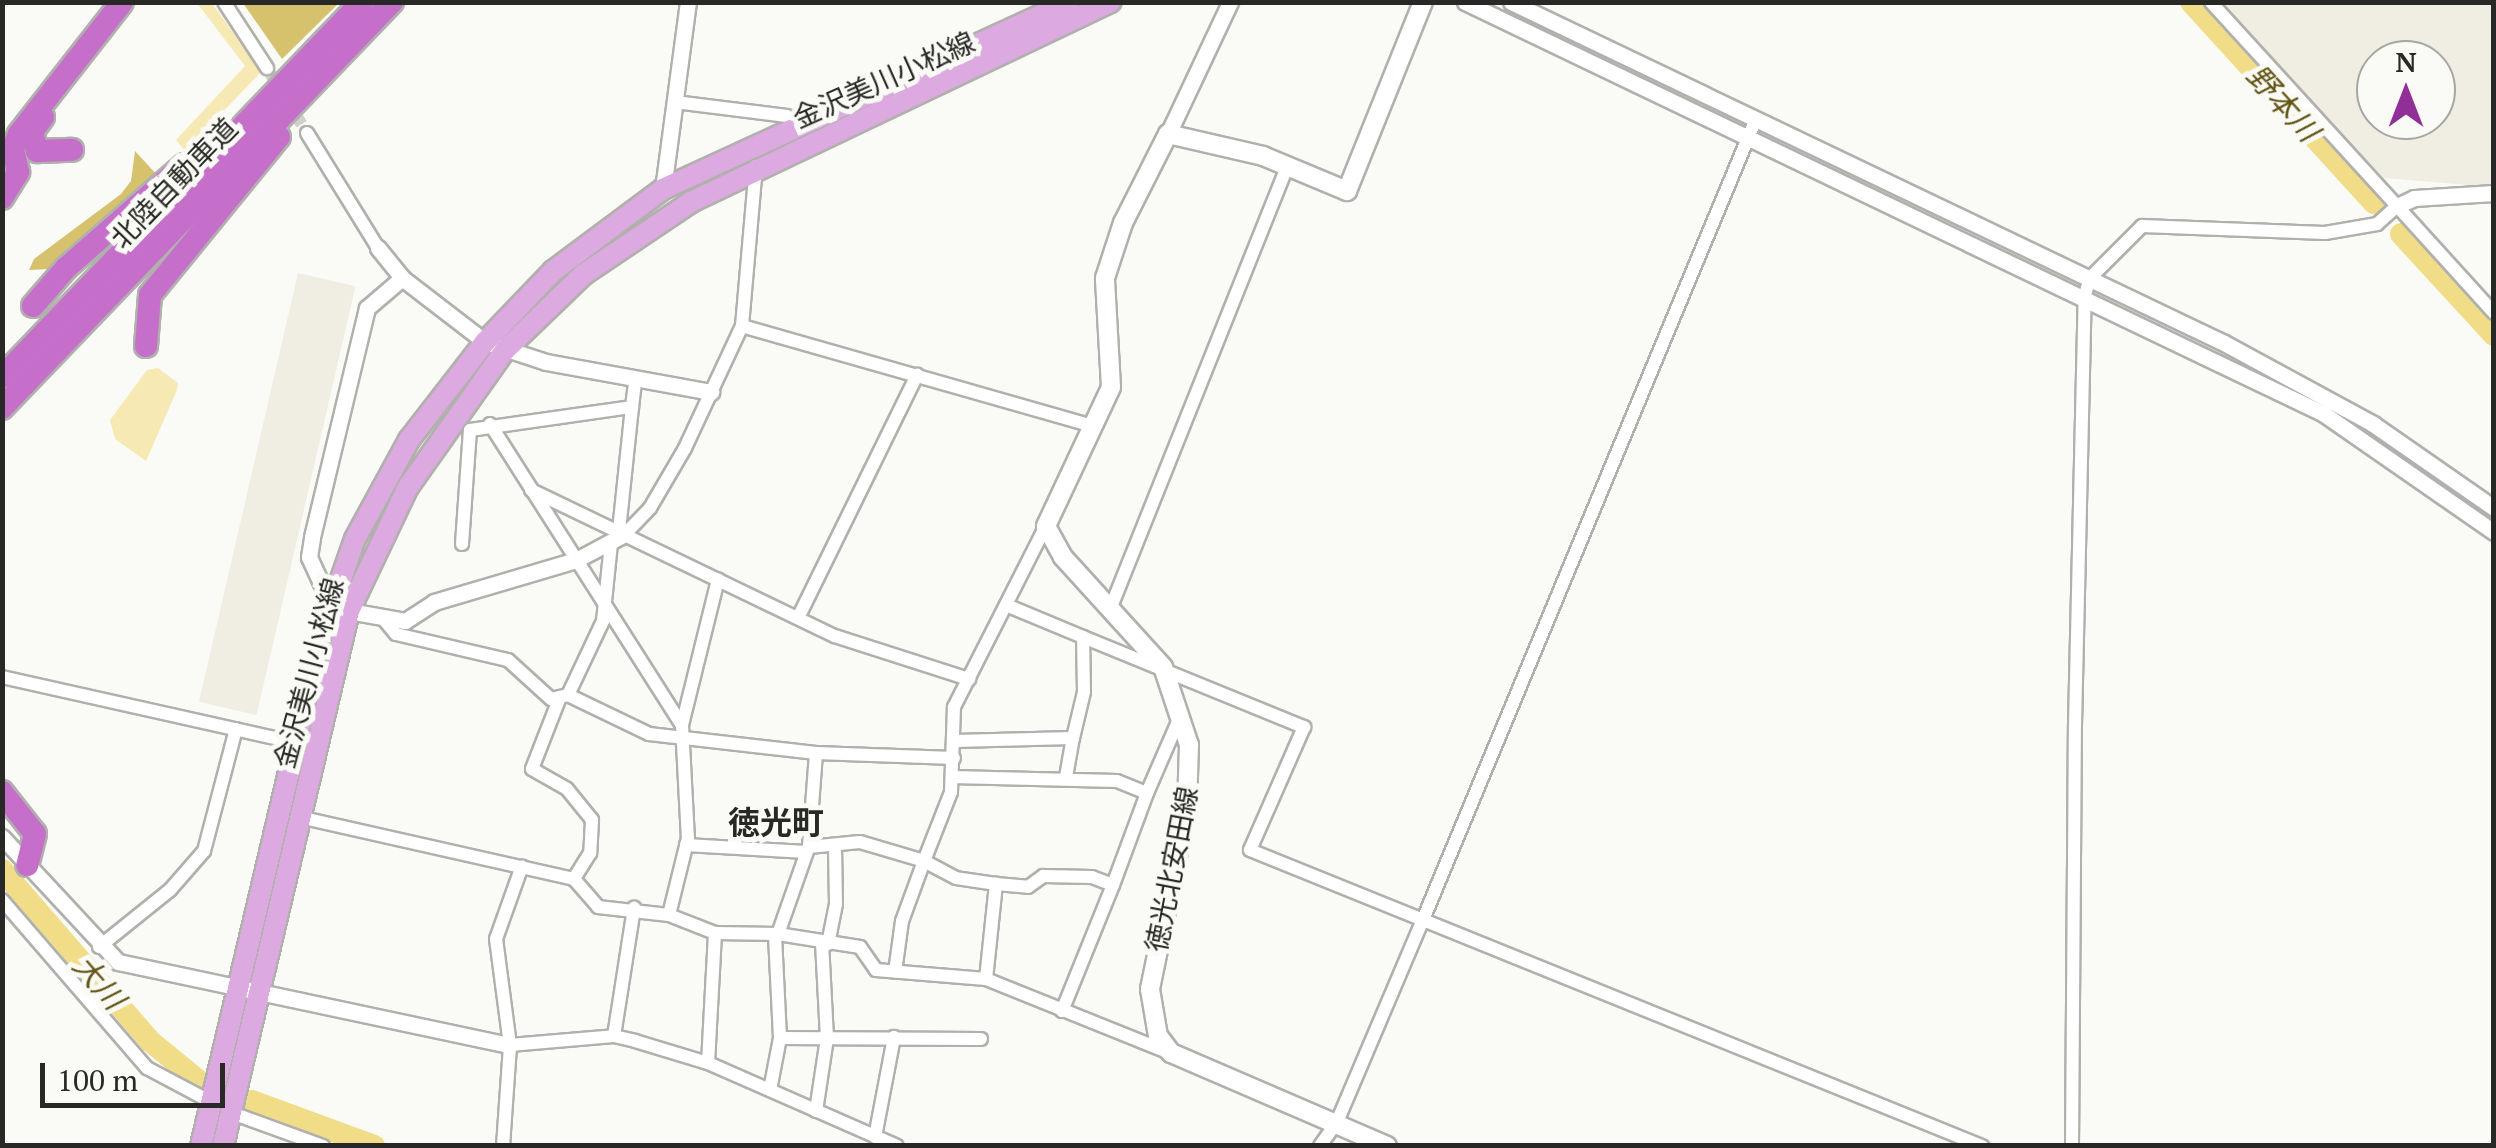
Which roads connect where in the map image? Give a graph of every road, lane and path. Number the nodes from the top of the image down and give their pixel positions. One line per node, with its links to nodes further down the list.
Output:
1 (126, 2): 20 (highway); 25 (highway)
2 (224, 2): 13 (street)
3 (359, 2): 31 (highway); 37 (highway, 北陸自動車道)
4 (394, 2): 34 (highway); 41 (highway, 北陸自動車道)
5 (688, 2): 14 (street)
6 (1069, 2): 23 (main road, 金沢美川小松線)
7 (1111, 2): 22 (main road, 金沢美川小松線)
8 (1230, 2): 18 (street)
9 (1423, 2): 21 (main road)
10 (1464, 2): 19 (street)
11 (1511, 2): 16 (street)
12 (2211, 2): 26 (street)
13 (267, 68)
14 (675, 102): 15 (street); 23 (street)
15 (787, 116)
16 (1756, 118): 19 (street); 29 (street)
17 (307, 133): 27 (street)
18 (1168, 134): 21 (main road); 43 (main road)
19 (1746, 137): 30 (street); 90 (street)
20 (72, 150)
21 (1288, 165): 53 (street)
22 (756, 167): 33 (street); 35 (main road, 金沢美川小松線)
23 (664, 189): 35 (main road, 金沢美川小松線)
24 (2494, 194): 26 (street)
25 (2, 198)
26 (2397, 206): 29 (street); 32 (street)
27 (378, 248): 28 (street)
28 (402, 278): 35 (street); 54 (street)
29 (2090, 278): 30 (street); 45 (street)
30 (2085, 295): 47 (street); 121 (street)
31 (33, 306)
32 (2494, 314)
33 (742, 326): 36 (street); 39 (street)
34 (146, 346)
35 (495, 346): 38 (street); 54 (main road, 金沢美川小松線)
36 (917, 375): 43 (street); 56 (street)
37 (2, 377)
38 (636, 381): 39 (street); 40 (street)
39 (711, 392): 48 (street)
40 (632, 406): 42 (street); 48 (street)
41 (2, 408)
42 (490, 424): 44 (street); 49 (street)
43 (1094, 426): 46 (main road)
44 (532, 490): 48 (street); 50 (street)
45 (2494, 508)
46 (1046, 526): 52 (street); 53 (main road, 徳光北安田線)
47 (2494, 532)
48 (618, 536): 50 (street); 51 (street); 55 (street)
49 (462, 544)
50 (576, 560): 55 (street); 57 (street)
51 (718, 579): 56 (street); 65 (street)
52 (1006, 605): 58 (street); 61 (street)
53 (1111, 607): 59 (main road, 徳光北安田線)
54 (340, 608): 57 (street); 68 (main road, 金沢美川小松線); 76 (main road, 金沢美川小松線)
55 (606, 608): 62 (street); 65 (street)
56 (798, 618): 61 (street)
57 (385, 621): 62 (street)
58 (1083, 637): 59 (street); 66 (street)
59 (1164, 667): 63 (main road, 徳光北安田線); 90 (street)
60 (2, 677): 64 (street)
61 (969, 679): 67 (street)
62 (564, 696): 65 (street); 84 (street)
63 (1182, 713): 74 (street); 105 (main road, 徳光北安田線)
64 (236, 729): 68 (street); 94 (street)
65 (682, 730): 69 (street); 79 (street)
66 (1073, 738): 67 (street); 72 (street)
67 (954, 741): 70 (street)
68 (292, 742): 97 (main road, 金沢美川小松線)
69 (816, 753): 70 (street); 80 (street)
70 (954, 758): 71 (street)
71 (952, 777): 72 (street); 81 (street)
72 (1066, 777): 74 (street)
73 (2, 792): 82 (highway)
74 (1148, 793): 86 (street)
75 (2, 810): 82 (highway)
76 (300, 817): 83 (street); 97 (main road, 金沢美川小松線)
77 (2, 837): 82 (street)
78 (835, 845): 80 (street); 81 (street); 93 (street)
79 (686, 846): 80 (street); 89 (street)
80 (807, 850): 92 (street)
81 (924, 861): 85 (street); 95 (street)
82 (27, 865): 94 (street)
83 (522, 866): 84 (street); 104 (street)
84 (574, 879): 88 (street)
85 (996, 884): 86 (street); 96 (street)
86 (1113, 884): 98 (street)
87 (2, 900): 108 (street)
88 (634, 908): 89 (street); 99 (street)
89 (668, 915): 91 (street)
90 (1422, 922): 111 (street); 120 (street)
91 (715, 933): 92 (street); 106 (street)
92 (777, 934): 93 (street); 100 (street)
93 (825, 943): 95 (street); 101 (street)
94 (99, 947): 97 (street)
95 (895, 972): 96 (street)
96 (986, 979): 98 (street)
97 (252, 990): 104 (street); 108 (main road, 金沢美川小松線); 110 (main road, 金沢美川小松線)
98 (1062, 1011): 105 (street)
99 (614, 1036): 104 (street); 106 (street)
100 (780, 1038): 101 (street); 107 (street)
101 (827, 1038): 102 (street); 109 (street)
102 (894, 1038): 103 (street); 112 (street)
103 (981, 1040)
104 (510, 1045): 116 (street)
105 (1171, 1053): 111 (main road)
106 (708, 1063): 107 (street)
107 (770, 1090): 109 (street)
108 (213, 1103): 113 (main road, 金沢美川小松線)
109 (816, 1111): 112 (street)
110 (232, 1113): 114 (main road, 金沢美川小松線); 115 (street)
111 (1337, 1122): 118 (street); 119 (main road)
112 (877, 1140): 117 (street)
113 (201, 1146)
114 (223, 1146)
115 (323, 1146)
116 (504, 1146)
117 (897, 1146)
118 (1320, 1146)
119 (1388, 1146)
120 (1982, 1146)
121 (2072, 1146)

